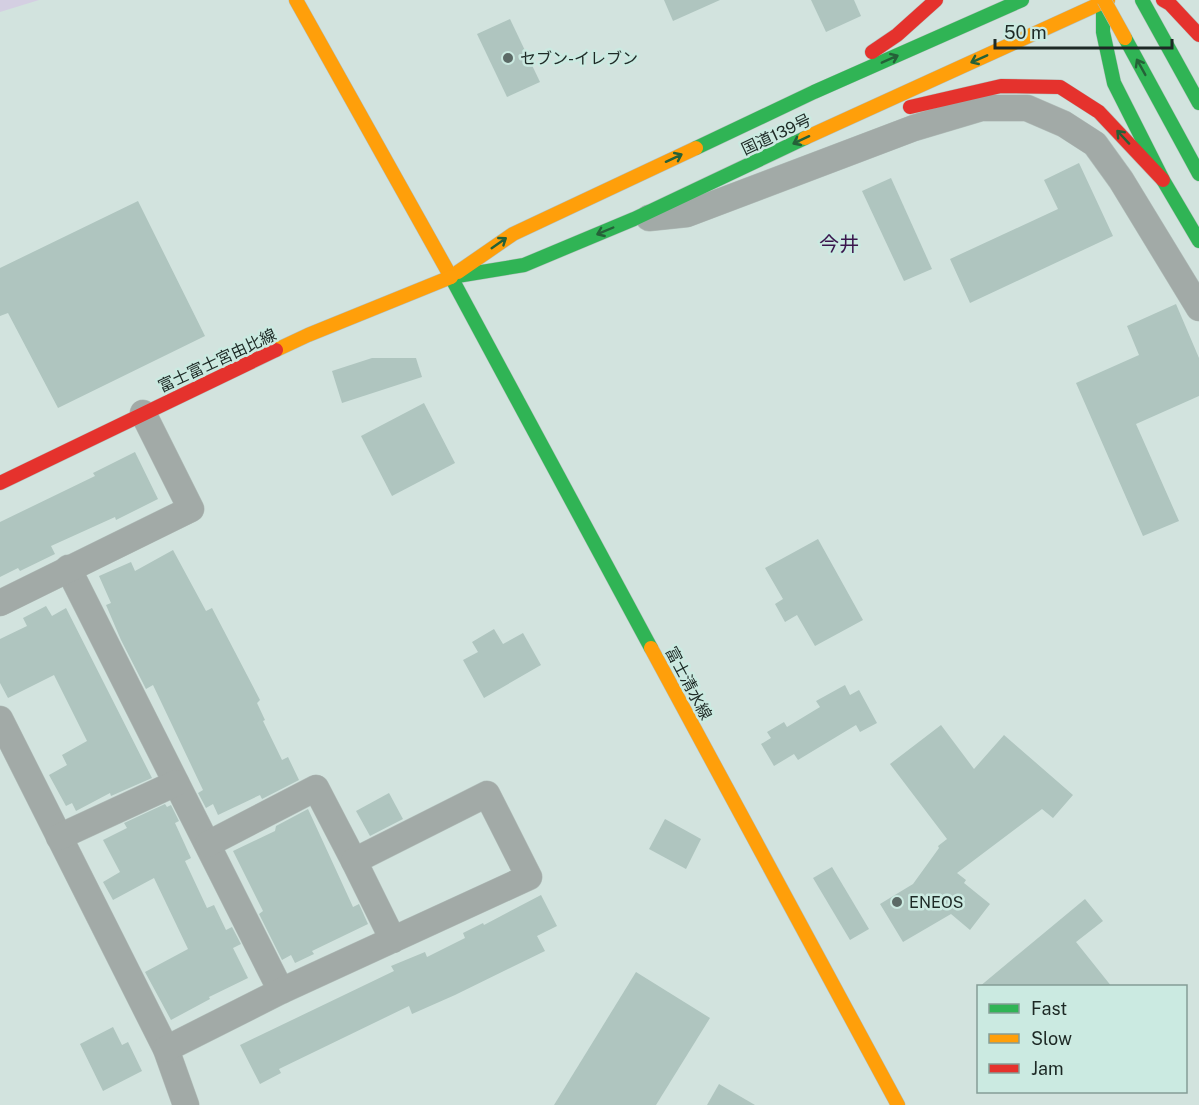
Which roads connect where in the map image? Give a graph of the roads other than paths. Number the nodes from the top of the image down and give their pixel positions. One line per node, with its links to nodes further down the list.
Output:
1 (296, 0): 15 (main road)
2 (936, 0): 8 (main road)
3 (1022, 0): 8 (main road, 国道139号, one-way to 3)
4 (1142, 0): 9 (main road)
5 (1163, 0): 7 (main road)
6 (1105, 1): 10 (main road, 国道139号, one-way to 10); 11 (main road, one-way to 6, bridge); 12 (main road)
7 (1199, 34)
8 (814, 92): 15 (main road, 国道139号, one-way to 8)
9 (1199, 104)
10 (826, 128): 12 (main road, one-way to 10); 13 (main road, 国道139号, one-way to 13)
11 (1199, 174)
12 (1163, 180): 14 (main road)
13 (634, 219): 15 (main road, 国道139号, one-way to 15); 16 (street)
14 (1199, 241)
15 (451, 277): 17 (main road, 富士富士宮由比線); 30 (main road, 富士清水線)
16 (1199, 308)
17 (143, 413): 18 (main road, 富士富士宮由比線); 19 (street)
18 (0, 483)
19 (69, 568): 20 (street); 22 (street)
20 (0, 603)
21 (0, 719): 23 (street)
22 (176, 783): 23 (street); 24 (street)
23 (59, 837): 28 (street)
24 (208, 844): 25 (street); 27 (street)
25 (354, 861): 26 (street); 26 (street)
26 (393, 940): 27 (street)
27 (281, 991): 28 (street)
28 (166, 1049): 29 (street)
29 (186, 1105)
30 (898, 1105)

